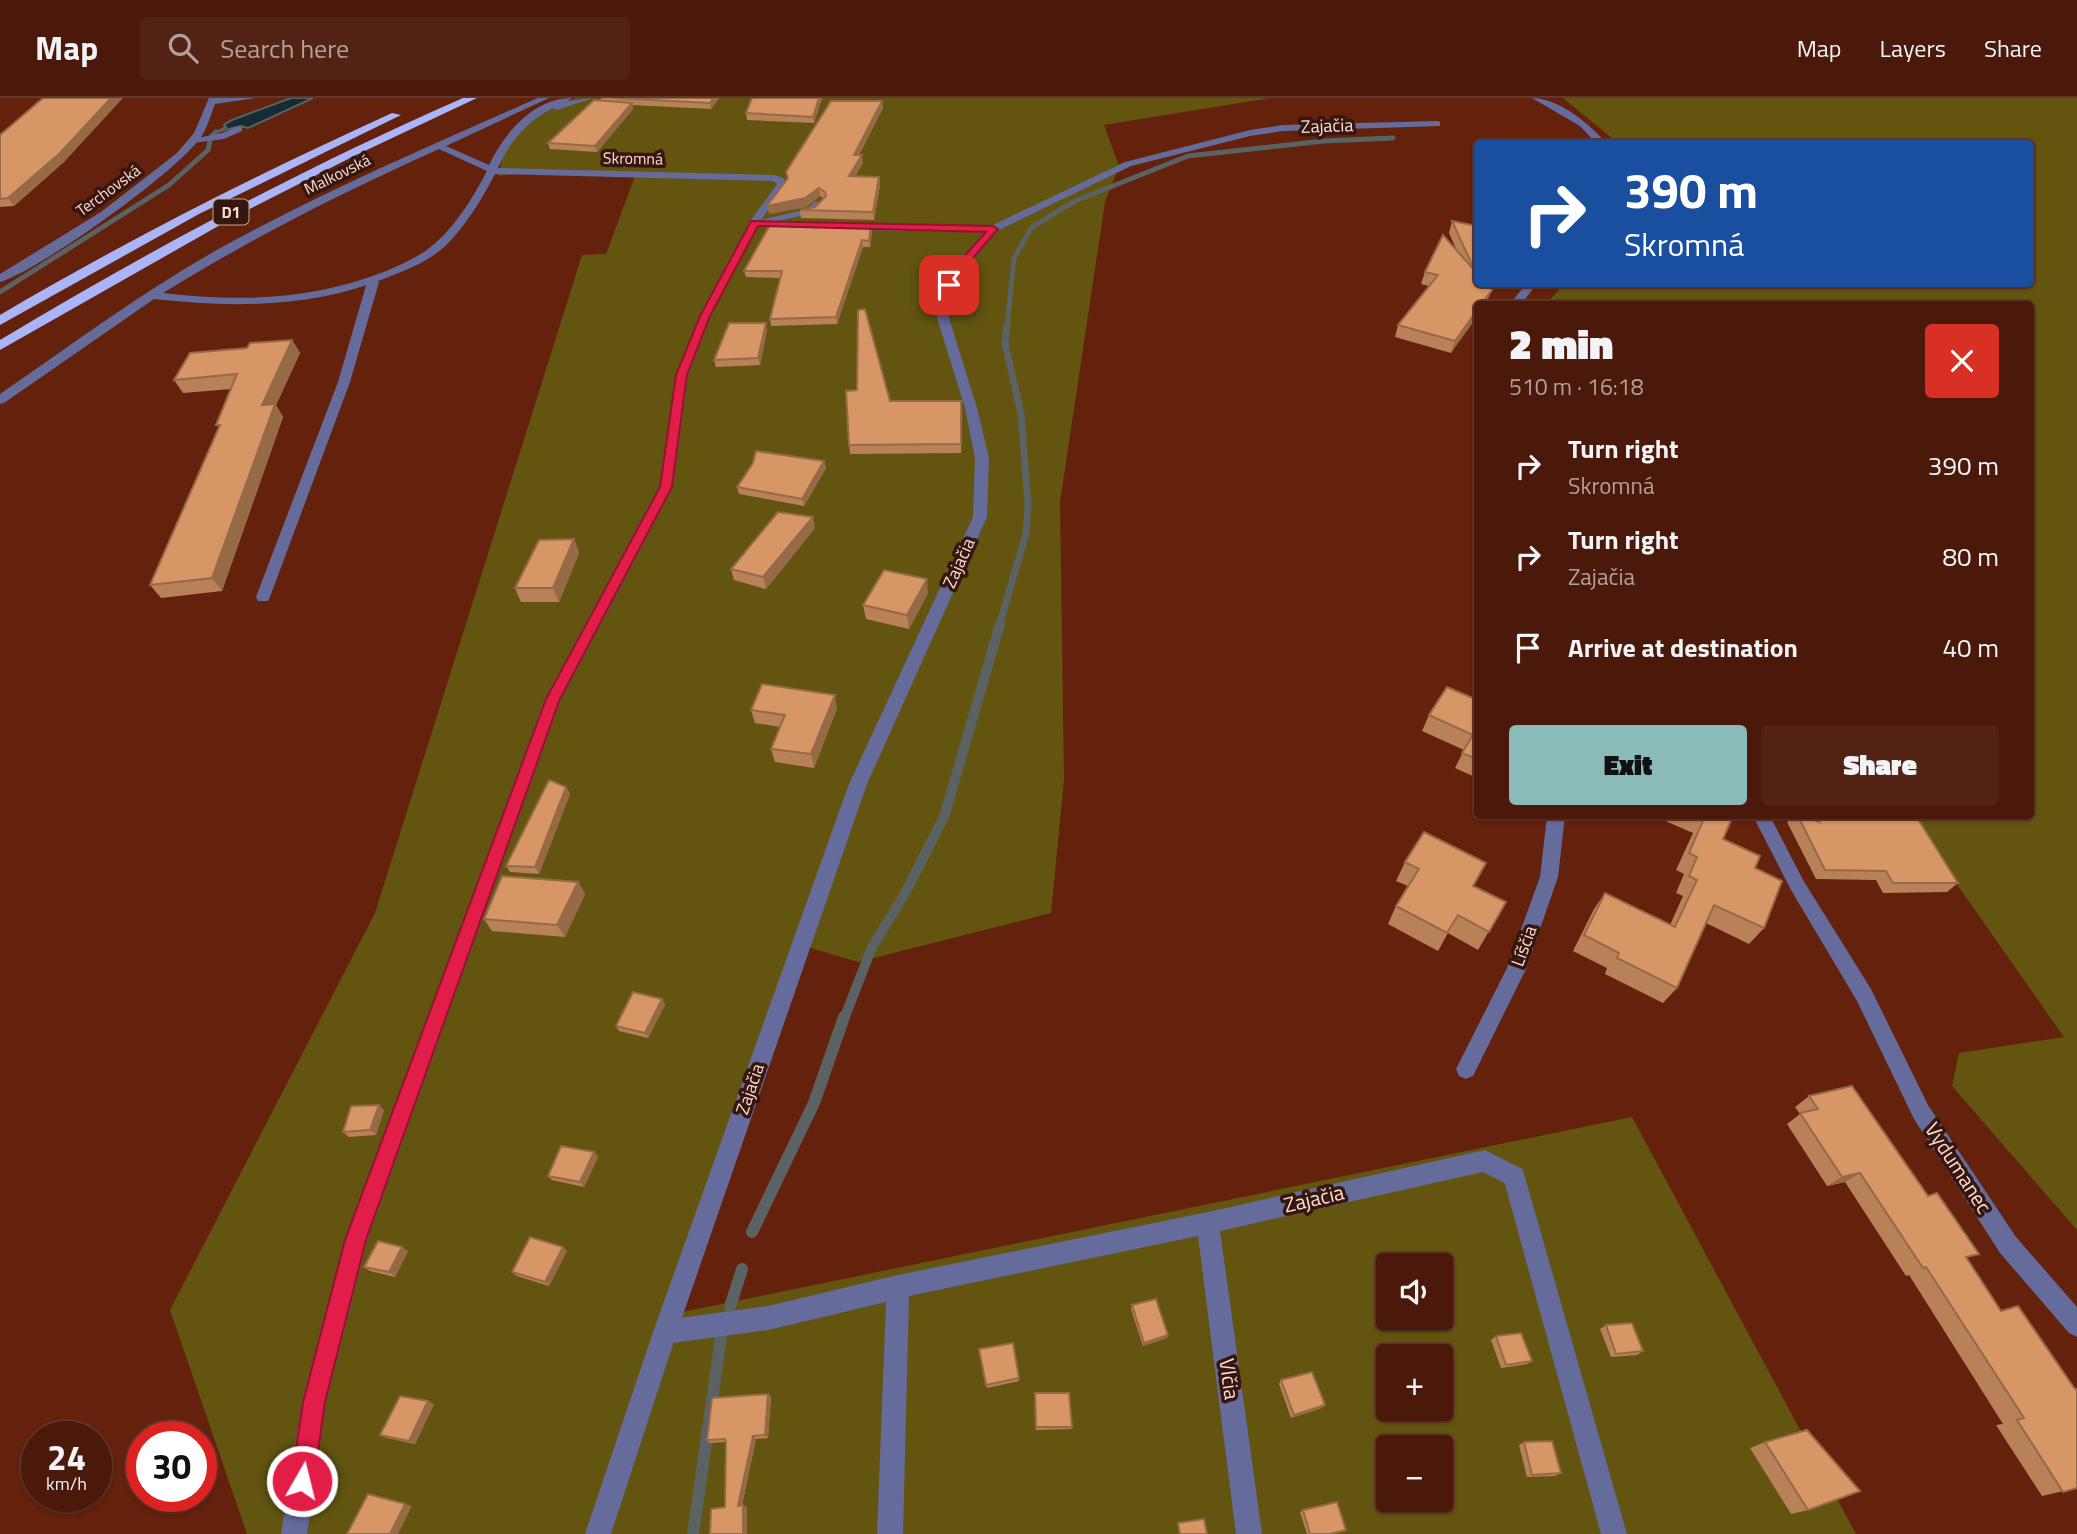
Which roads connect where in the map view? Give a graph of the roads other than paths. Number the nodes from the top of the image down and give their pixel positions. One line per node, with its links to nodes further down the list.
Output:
1 (252, 98): 7 (street, Terchovská)
2 (472, 98): 27 (highway, D1)
3 (545, 98): 14 (street, Malkovská)
4 (568, 98): 9 (street)
5 (589, 98): 9 (street)
6 (1536, 98): 13 (street)
7 (212, 100): 12 (street, Terchovská)
8 (408, 110): 26 (highway, D1)
9 (534, 114): 15 (street)
10 (1437, 124): 20 (street, Zajačia)
11 (239, 129): 12 (street)
12 (198, 140): 21 (street, Terchovská)
13 (1599, 140)
14 (437, 145): 15 (street, Skromná); 24 (street, Malkovská)
15 (494, 170): 17 (street, Skromná); 22 (street)
16 (820, 202): 17 (street)
17 (754, 223): 18 (street); 37 (street)
18 (810, 226)
19 (837, 226): 20 (street)
20 (993, 229): 36 (street, Zajačia)
21 (0, 279)
22 (373, 282): 24 (street); 29 (street)
23 (1529, 287): 25 (street)
24 (152, 295): 28 (street, Malkovská)
25 (1517, 301)
26 (0, 321)
27 (0, 346)
28 (0, 400)
29 (263, 597)
30 (1556, 819): 32 (street, Líščia)
31 (1764, 819): 35 (street, Vydumanec)
32 (1466, 1069)
33 (1208, 1223): 34 (street, Zajačia); 40 (street, Vlčia); 41 (street, Zajačia)
34 (898, 1287): 36 (street, Zajačia); 39 (street)
35 (2077, 1325)
36 (665, 1332): 38 (street, Zajačia)
37 (294, 1534)
38 (598, 1534)
39 (890, 1534)
40 (1249, 1534)
41 (1614, 1534)

